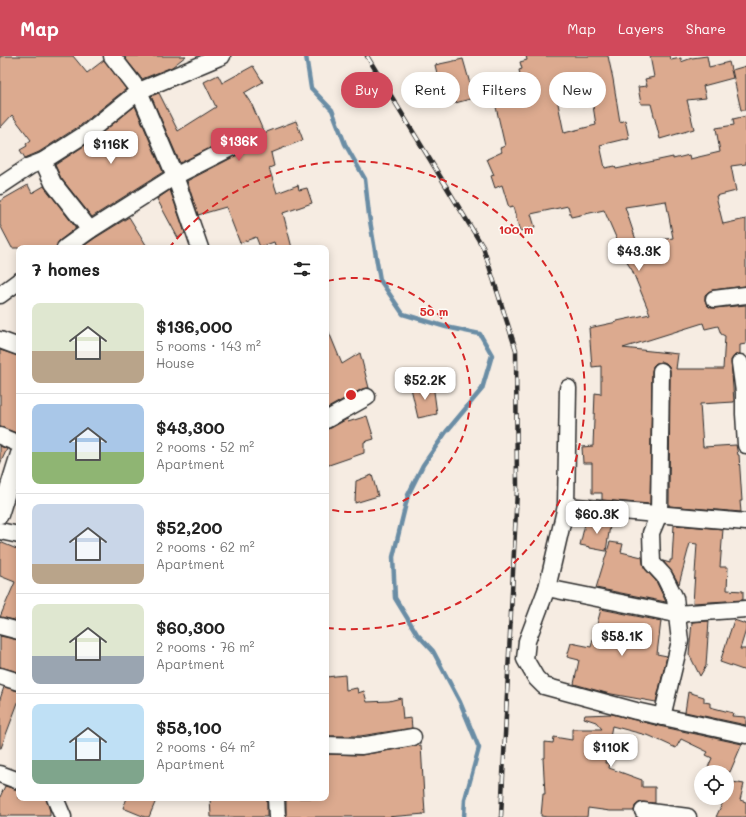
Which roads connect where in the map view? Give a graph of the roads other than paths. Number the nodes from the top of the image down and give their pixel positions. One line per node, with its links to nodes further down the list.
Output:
1 (112, 56): 3 (street)
2 (222, 56): 3 (street)
3 (140, 91): 5 (street); 6 (street)
4 (244, 141): 6 (street)
5 (43, 161): 7 (street); 8 (street)
6 (175, 176): 8 (street); 10 (street)
7 (0, 186)
8 (90, 230): 9 (street)
9 (69, 245)
10 (199, 245)
11 (16, 283): 12 (street)
12 (0, 295)
13 (746, 295): 14 (street)
14 (714, 299)
15 (0, 340): 16 (street)
16 (16, 346)
17 (740, 363): 24 (street)
18 (661, 371): 27 (street)
19 (568, 388): 26 (street)
20 (367, 397): 21 (street)
21 (329, 418)
22 (0, 436): 23 (street)
23 (16, 443)
24 (746, 445)
25 (16, 464): 28 (street)
26 (566, 506): 27 (street); 32 (street)
27 (659, 514): 29 (street); 34 (street)
28 (0, 515)
29 (746, 522)
30 (0, 531): 31 (street)
31 (16, 534)
32 (547, 588): 34 (street); 39 (street)
33 (746, 609): 34 (street)
34 (676, 614): 39 (street)
35 (0, 626): 36 (street)
36 (16, 630)
37 (0, 676): 38 (street)
38 (16, 681)
39 (662, 717): 40 (street)
40 (746, 735)
41 (412, 737): 42 (street)
42 (329, 745)
43 (0, 774): 44 (street)
44 (16, 780)
45 (56, 801): 48 (street)
46 (276, 801): 49 (street)
47 (643, 811): 50 (street)
48 (63, 817)
49 (277, 817)
50 (688, 817)

